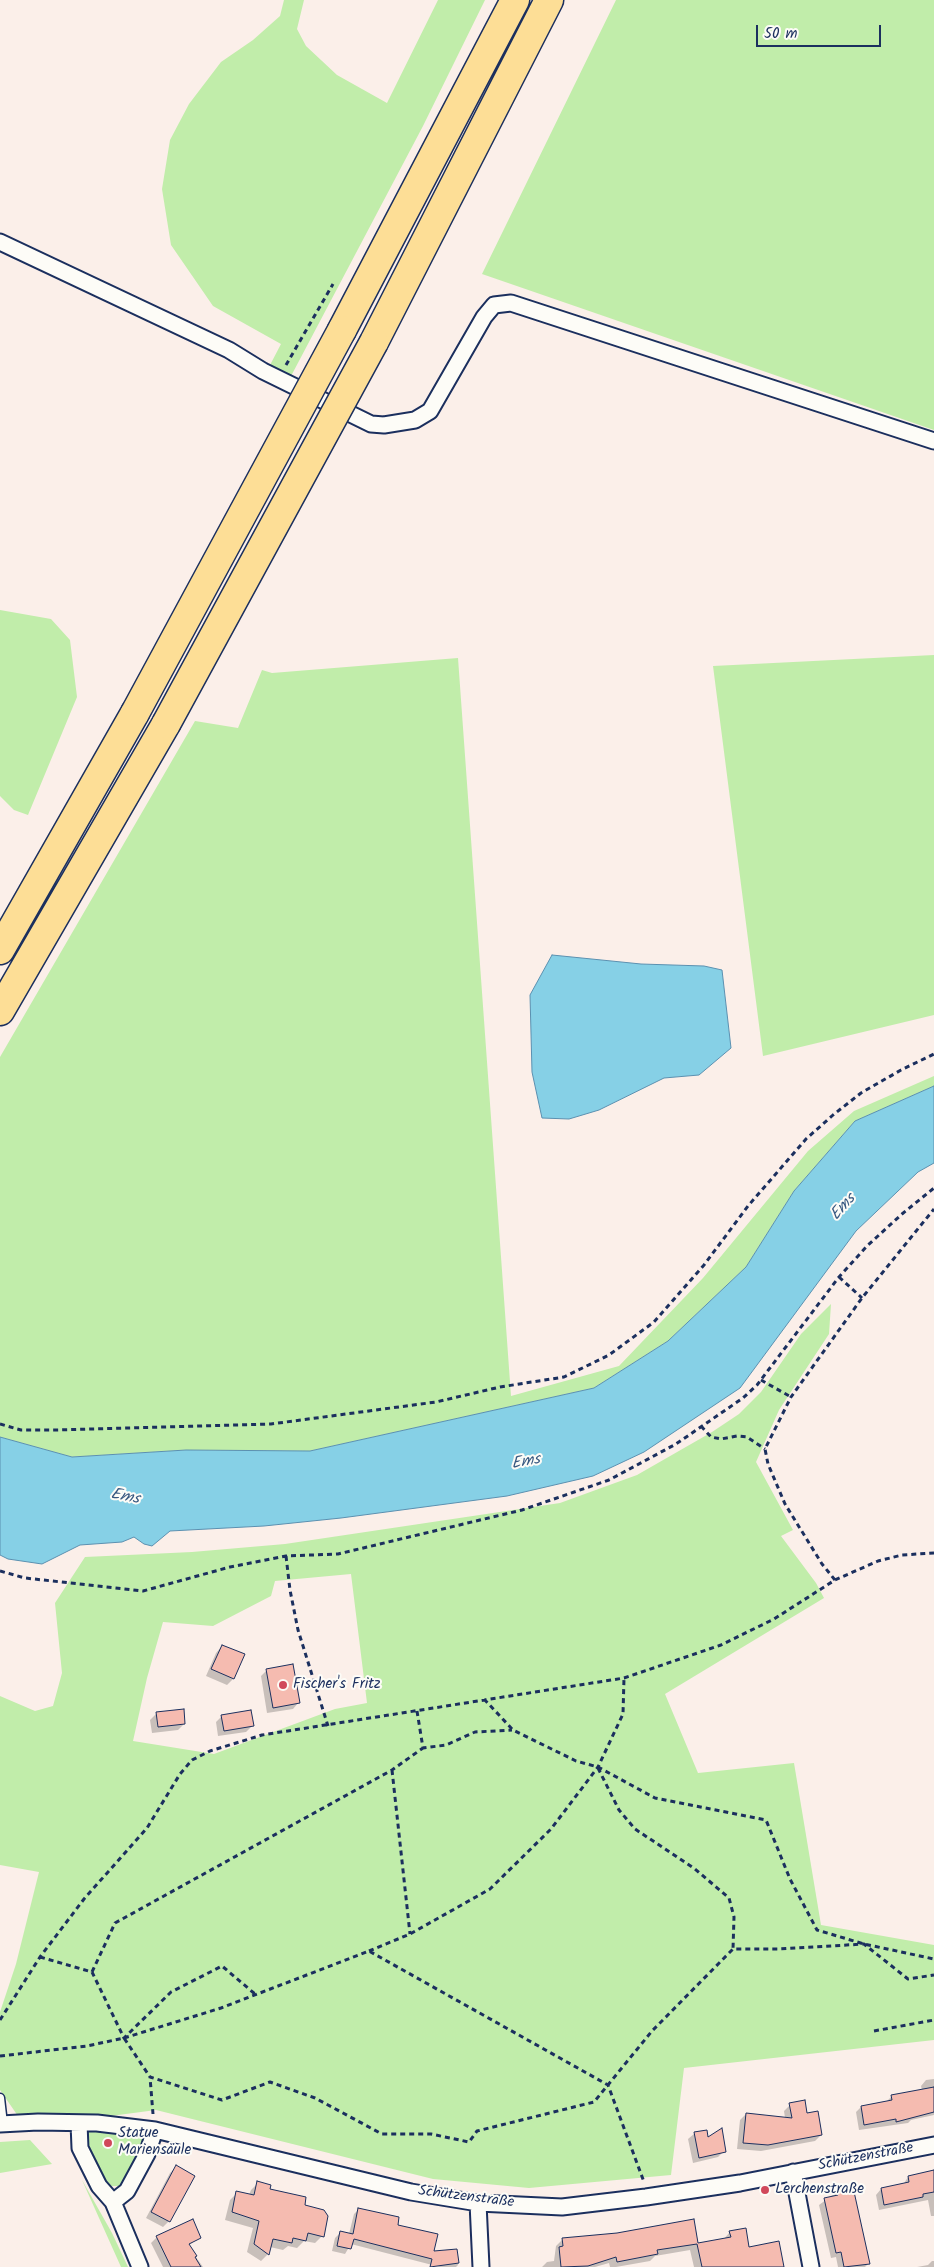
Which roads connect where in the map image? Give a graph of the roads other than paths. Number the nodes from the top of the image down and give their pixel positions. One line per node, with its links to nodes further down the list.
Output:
1 (515, 0): 5 (highway, bridge)
2 (549, 0): 6 (highway, bridge)
3 (0, 242): 4 (street)
4 (934, 441)
5 (0, 950)
6 (0, 1011)
7 (0, 2098): 10 (lane)
8 (79, 2123): 9 (street, Schützenstraße); 10 (street, Schützenstraße); 13 (street)
9 (154, 2123): 13 (street); 14 (street, Schützenstraße)
10 (2, 2124)
11 (934, 2145): 12 (street, Schützenstraße)
12 (793, 2172): 14 (street, Schützenstraße); 17 (street)
13 (113, 2202): 15 (street)
14 (478, 2203): 16 (street)
15 (140, 2267)
16 (481, 2267)
17 (811, 2267)

